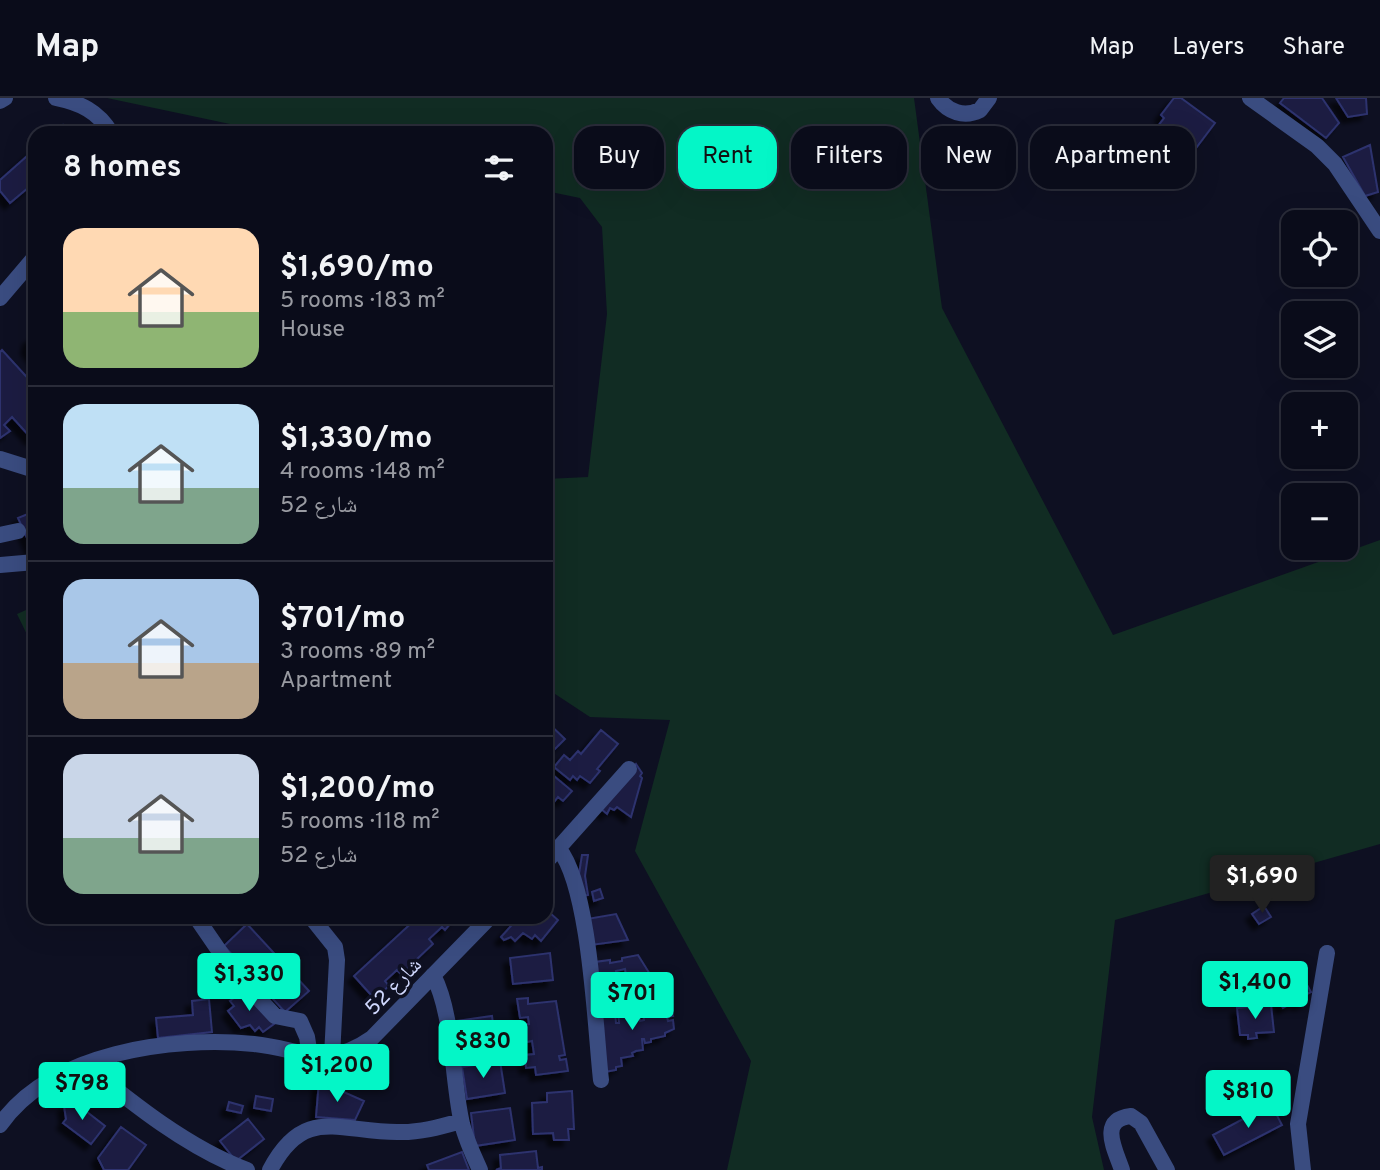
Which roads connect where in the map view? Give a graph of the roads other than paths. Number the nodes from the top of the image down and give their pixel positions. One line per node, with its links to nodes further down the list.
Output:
1 (5, 98): 6 (street)
2 (56, 98): 7 (street)
3 (938, 98): 4 (street)
4 (989, 98)
5 (1250, 98): 8 (street)
6 (0, 101)
7 (106, 126)
8 (1380, 231)
9 (28, 265): 10 (street)
10 (0, 298)
11 (0, 459): 12 (street)
12 (28, 469)
13 (18, 531): 14 (street)
14 (0, 536)
15 (28, 563): 16 (street)
16 (0, 565)
17 (629, 769): 18 (street)
18 (559, 849): 19 (street); 28 (street)
19 (553, 855)
20 (201, 924): 26 (street)
21 (317, 924): 25 (street)
22 (484, 924): 24 (street, شارع 52)
23 (1326, 953): 36 (street)
24 (433, 975): 25 (street, شارع 52); 29 (street)
25 (332, 1055): 26 (street, شارع 52)
26 (310, 1056): 27 (street, شارع 52)
27 (84, 1065): 30 (street, شارع 52); 31 (street)
28 (601, 1080)
29 (461, 1121): 32 (street); 33 (street)
30 (0, 1125)
31 (247, 1170)
32 (270, 1170)
33 (480, 1170)
34 (1122, 1170): 35 (street)
35 (1167, 1170)
36 (1303, 1170)

